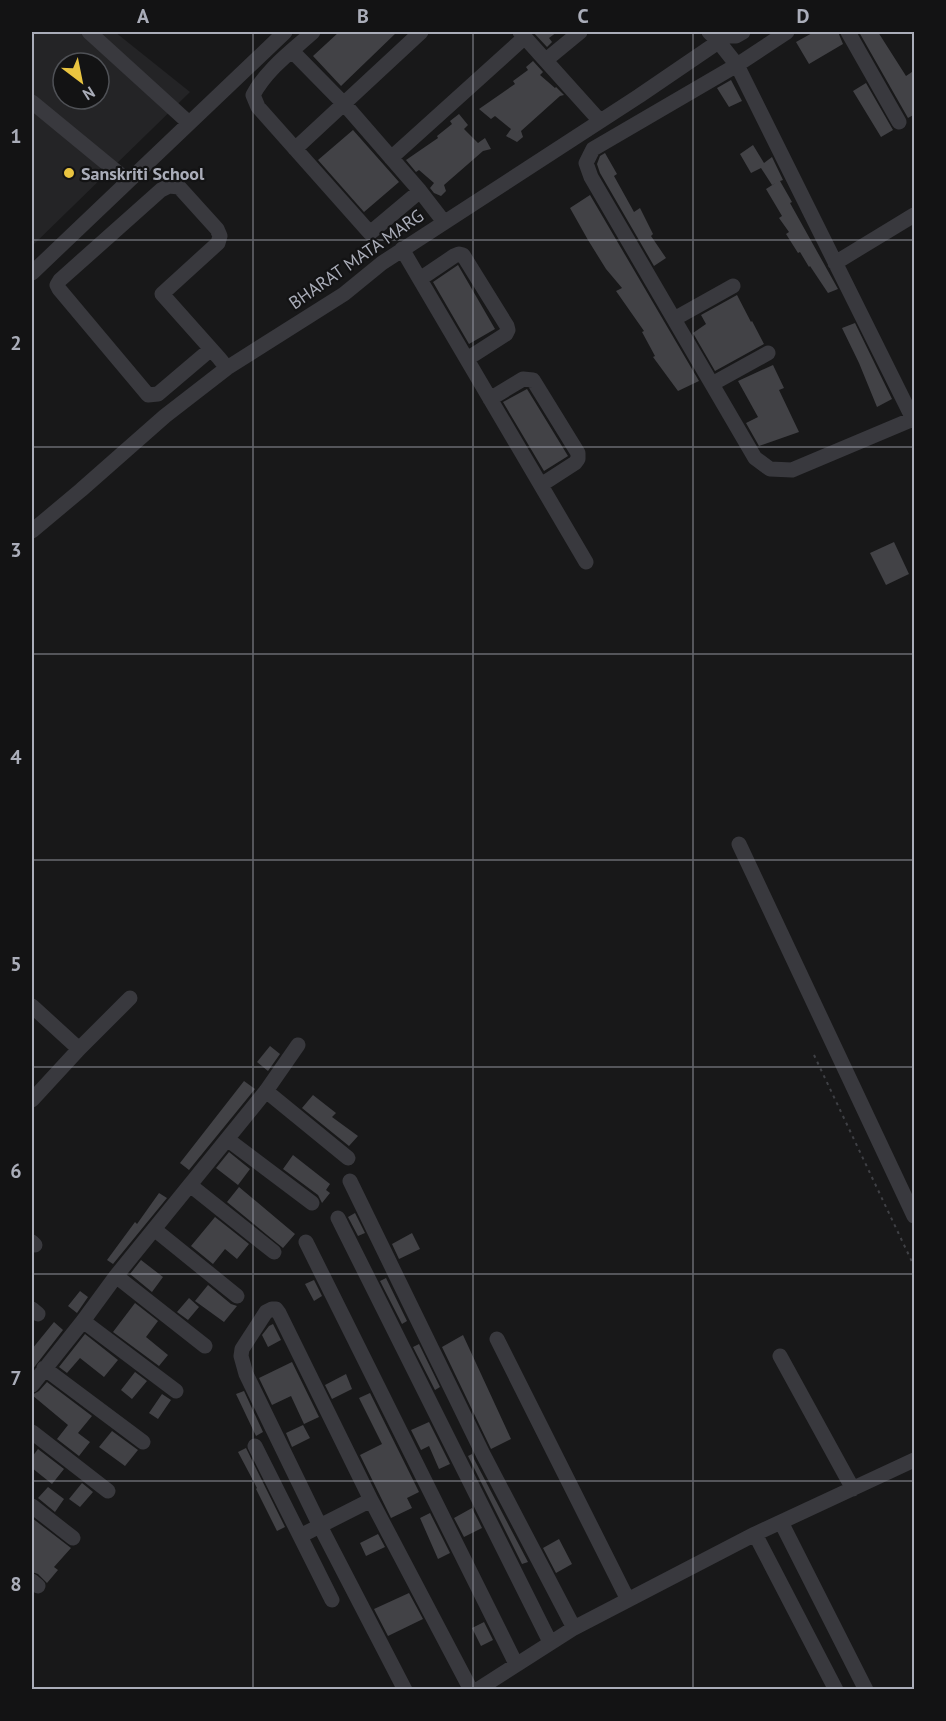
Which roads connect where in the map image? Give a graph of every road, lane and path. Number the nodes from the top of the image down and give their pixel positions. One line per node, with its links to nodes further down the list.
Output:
1 (89, 32): 18 (street)
2 (285, 32): 18 (street)
3 (314, 32): 11 (street)
4 (421, 32): 15 (street)
5 (580, 32): 12 (street)
6 (743, 32): 10 (street)
7 (787, 32): 13 (street)
8 (848, 32): 17 (street)
9 (523, 34): 12 (street); 20 (street)
10 (720, 35): 13 (street); 16 (street, BHARAT MATA MARG)
11 (292, 51): 15 (street); 19 (street)
12 (546, 60): 16 (street)
13 (737, 65): 26 (street); 30 (street)
14 (32, 102): 21 (street)
15 (344, 104): 19 (street); 20 (street)
16 (600, 121): 24 (street, BHARAT MATA MARG)
17 (899, 122)
18 (189, 123): 21 (street)
19 (295, 149): 22 (street)
20 (391, 158): 22 (street)
21 (128, 181): 27 (street)
22 (420, 191): 24 (street)
23 (915, 215): 26 (street)
24 (444, 222): 25 (street, BHARAT MATA MARG)
25 (402, 249): 28 (street); 34 (street, BHARAT MATA MARG)
26 (835, 263): 37 (street)
27 (32, 273)
28 (420, 279): 33 (street); 33 (street)
29 (733, 286): 30 (street)
30 (674, 320): 35 (street)
31 (211, 349): 31 (street); 34 (street)
32 (768, 353): 35 (street)
33 (467, 359): 36 (street)
34 (227, 368): 39 (street, BHARAT MATA MARG)
35 (712, 384): 37 (street)
36 (490, 399): 38 (street); 38 (street)
37 (914, 420)
38 (541, 485): 40 (street)
39 (32, 531)
40 (586, 562)
41 (739, 843): 54 (street)
42 (130, 998): 45 (street)
43 (32, 1006): 45 (street)
44 (298, 1045): 47 (street)
45 (79, 1049): 48 (street)
46 (814, 1055): 59 (path)
47 (266, 1091): 49 (street); 50 (street)
48 (32, 1100)
49 (227, 1139): 52 (street); 53 (street)
50 (348, 1158)
51 (350, 1180): 84 (street)
52 (190, 1185): 56 (street); 58 (street)
53 (312, 1203)
54 (915, 1216)
55 (338, 1218): 85 (street)
56 (154, 1229): 60 (street); 61 (street)
57 (306, 1242): 86 (street)
58 (274, 1252)
59 (915, 1266)
60 (116, 1275): 62 (street); 64 (street)
61 (237, 1296)
62 (83, 1321): 66 (street); 68 (street)
63 (497, 1338): 83 (street)
64 (205, 1346)
65 (780, 1356): 73 (street)
66 (44, 1368): 67 (street); 70 (street)
67 (32, 1385)
68 (176, 1391)
69 (32, 1432): 74 (street)
70 (143, 1442)
71 (255, 1446): 80 (street)
72 (915, 1460): 73 (street)
73 (853, 1489): 77 (street)
74 (108, 1491)
75 (372, 1500): 78 (street); 78 (street); 88 (street)
76 (32, 1506): 81 (street)
77 (781, 1522): 79 (street); 91 (street)
78 (320, 1526): 80 (street); 87 (street)
79 (754, 1534): 83 (street); 90 (street)
80 (300, 1536): 82 (street)
81 (73, 1538)
82 (332, 1600)
83 (628, 1600): 84 (street)
84 (574, 1628): 85 (street)
85 (550, 1642): 86 (street)
86 (516, 1664): 89 (street)
87 (405, 1689)
88 (471, 1689)
89 (477, 1689)
90 (836, 1689)
91 (866, 1689)

